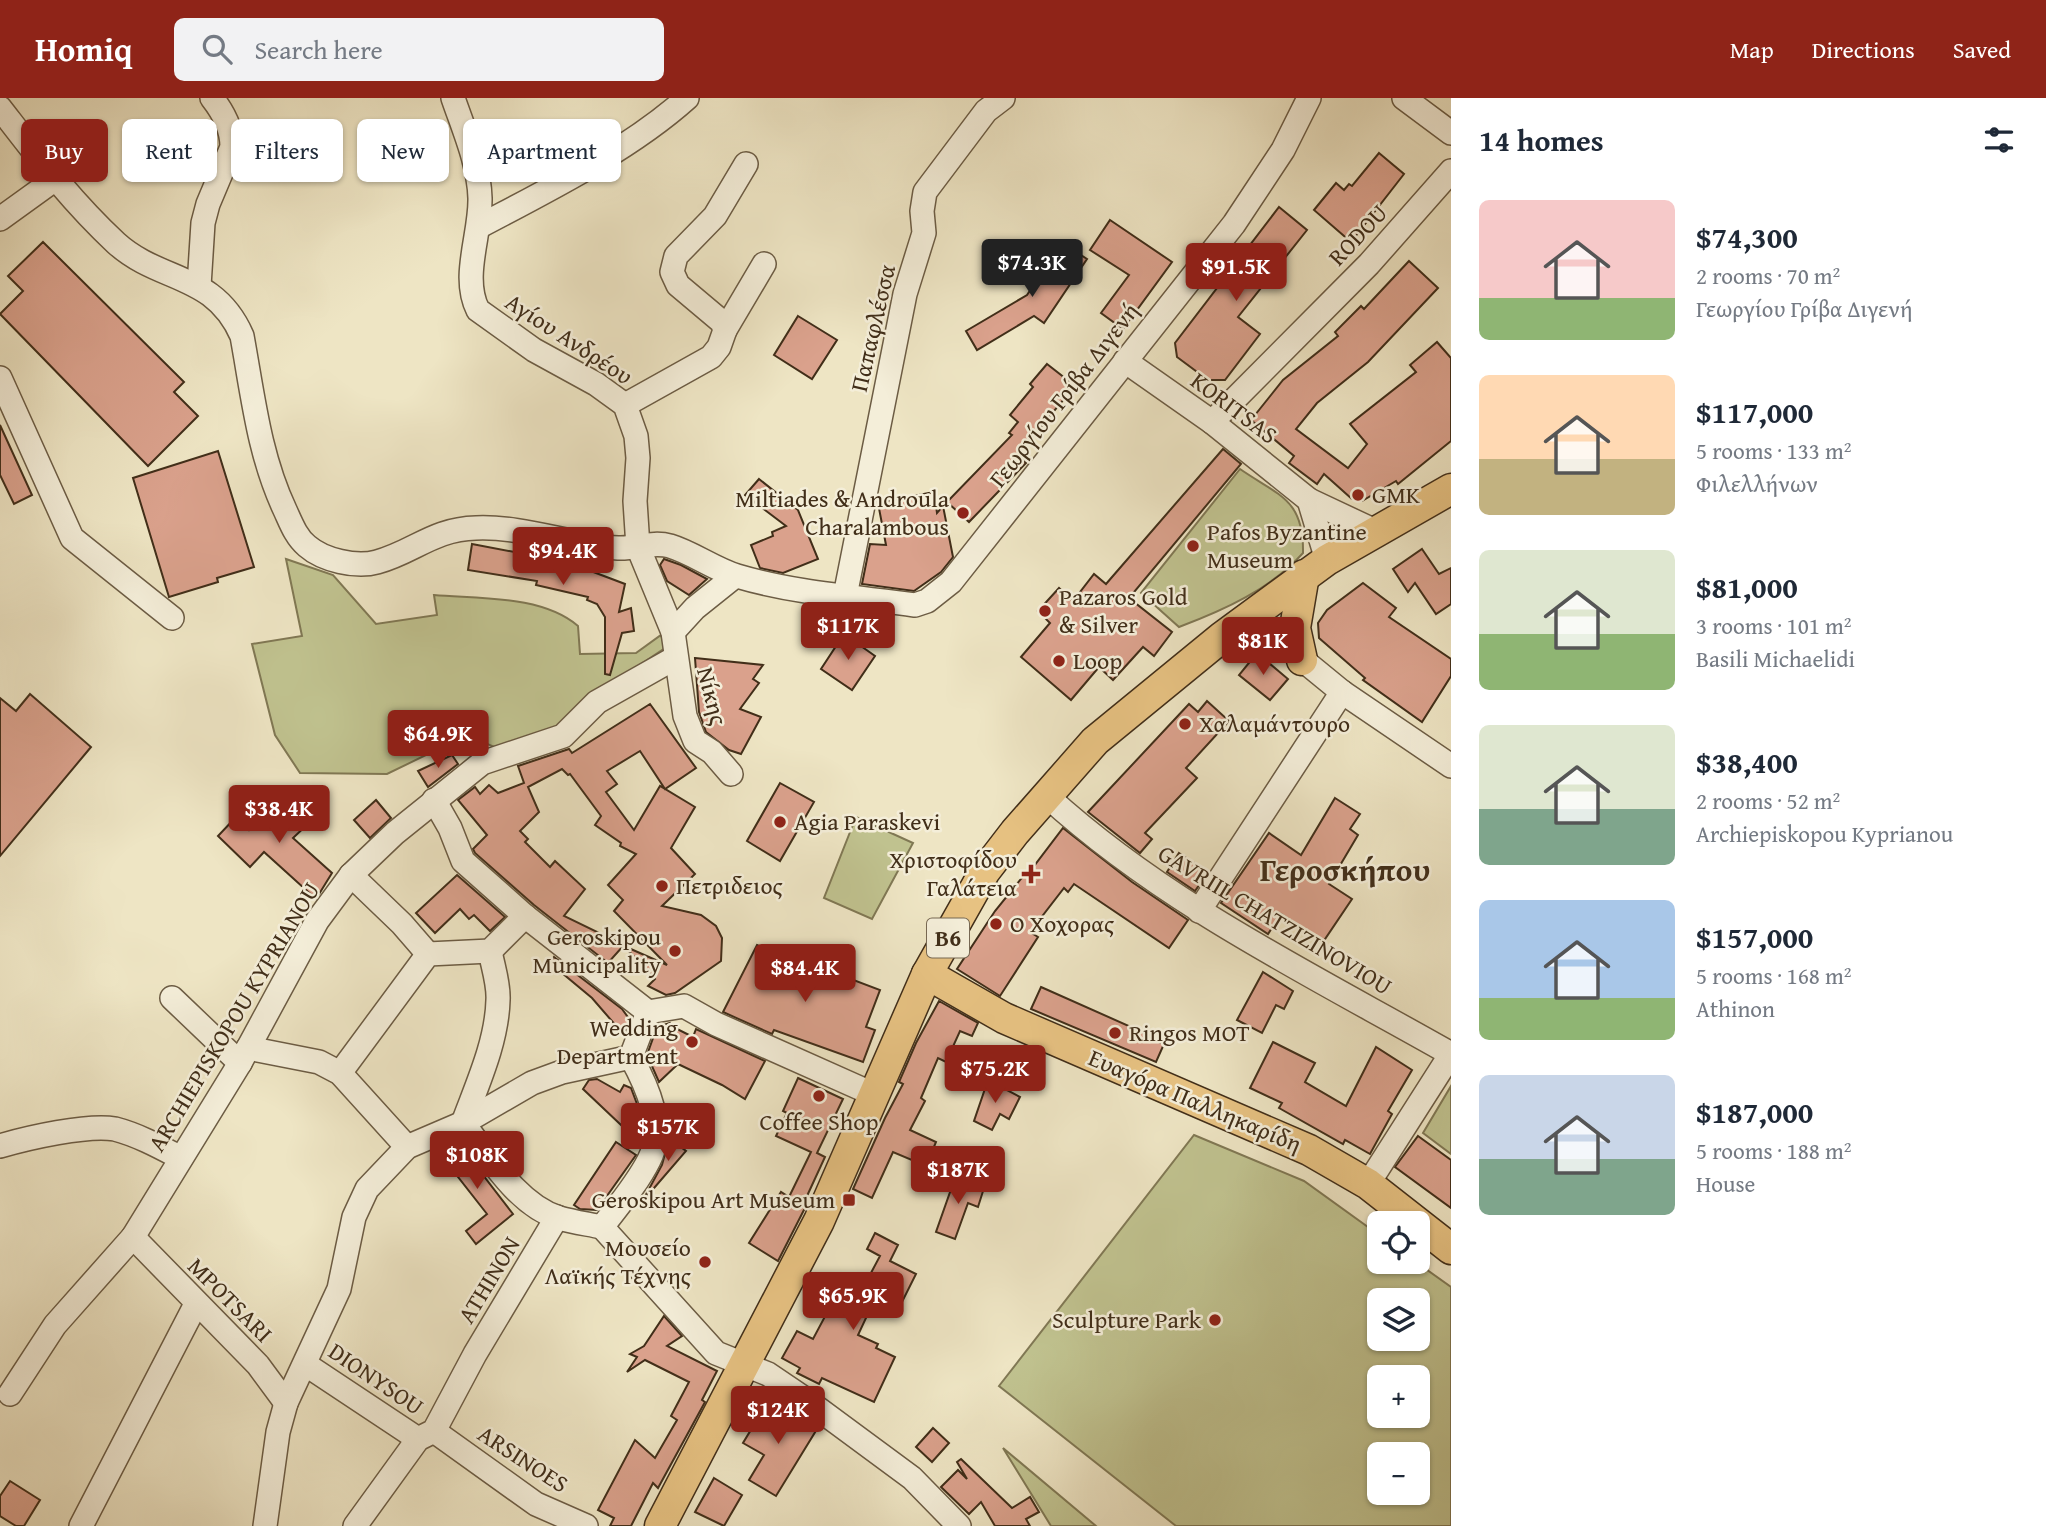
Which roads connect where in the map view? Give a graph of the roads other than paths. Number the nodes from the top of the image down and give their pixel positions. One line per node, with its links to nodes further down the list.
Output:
1 (212, 98): 17 (street)
2 (453, 98): 15 (street, Αγίου Ανδρέου)
3 (687, 98): 15 (street)
4 (1003, 98): 29 (street, Παπαφλέσσα)
5 (1309, 98): 19 (street, Γεωργίου Γρίβα Διγενή)
6 (1411, 100): 8 (street)
7 (0, 108): 9 (street)
8 (1451, 133)
9 (21, 136)
10 (746, 164): 18 (street)
11 (1451, 171): 22 (street, RODOU)
12 (51, 182): 14 (street)
13 (56, 182): 17 (street)
14 (0, 219)
15 (480, 226): 21 (street, Αγίου Ανδρέου)
16 (764, 264): 18 (street)
17 (199, 286): 26 (street)
18 (725, 330): 21 (street)
19 (1125, 361): 22 (street, KORITSAS); 29 (street, Γεωργίου Γρίβα Διγενή)
20 (0, 378): 31 (street)
21 (625, 405): 26 (street, Αγίου Ανδρέου)
22 (1212, 422): 24 (street, KORITSAS)
23 (1451, 489): 25 (main road, B6)
24 (1309, 500): 25 (street, KORITSAS); 27 (street)
25 (1375, 531): 27 (main road, B6)
26 (638, 547): 28 (street); 32 (street, Αγίου Ανδρέου)
27 (1315, 568): 30 (main road, B6); 34 (main road)
28 (735, 576): 29 (street); 32 (street)
29 (845, 596)
30 (1249, 616): 34 (street); 38 (main road, B6)
31 (172, 618)
32 (673, 632): 33 (street, Νίκης)
33 (675, 658): 37 (street, Νίκης); 39 (street, ARCHIEPISKOPOU KYPRIANOU)
34 (1302, 660): 35 (street)
35 (1342, 692): 36 (street); 41 (street)
36 (1451, 766)
37 (730, 774)
38 (1047, 796): 41 (street, GAVRIIL CHATZIZINOVIOU); 45 (main road, B6)
39 (434, 800): 40 (street, ARCHIEPISKOPOU KYPRIANOU); 42 (street)
40 (351, 875): 44 (street); 49 (street, ARCHIEPISKOPOU KYPRIANOU)
41 (1199, 911): 48 (street, GAVRIIL CHATZIZINOVIOU)
42 (525, 916): 43 (street); 47 (street)
43 (490, 951): 44 (street); 53 (street)
44 (428, 954): 51 (street)
45 (928, 974): 52 (main road, B6); 57 (main road, Ευαγόρα Παλληκαρίδη)
46 (172, 998): 49 (street)
47 (648, 1012): 50 (street); 52 (street)
48 (1451, 1054): 57 (street)
49 (244, 1056): 51 (street); 56 (street, ARCHIEPISKOPOU KYPRIANOU)
50 (631, 1058): 53 (street); 59 (street)
51 (340, 1073): 55 (street)
52 (873, 1094): 64 (main road, B6)
53 (463, 1123): 55 (street); 58 (street)
54 (0, 1146): 56 (street)
55 (407, 1147): 63 (street)
56 (181, 1158): 60 (street, ARCHIEPISKOPOU KYPRIANOU)
57 (1368, 1184): 61 (main road, Ευαγόρα Παλληκαρίδη)
58 (557, 1217): 59 (street); 67 (street, ATHINON)
59 (602, 1227): 64 (street)
60 (133, 1237): 62 (street, MPOTSARI); 65 (street, ARCHIEPISKOPOU KYPRIANOU)
61 (1451, 1249)
62 (196, 1304): 66 (street, MPOTSARI); 68 (street)
63 (305, 1364): 66 (street); 67 (street, DIONYSOU)
64 (745, 1365): 72 (main road, B6); 73 (street)
65 (10, 1394)
66 (286, 1403): 69 (street)
67 (426, 1435): 70 (street, ATHINON); 71 (street, ARSINOES)
68 (81, 1526)
69 (265, 1526)
70 (355, 1526)
71 (586, 1526)
72 (660, 1526)
73 (959, 1526)

